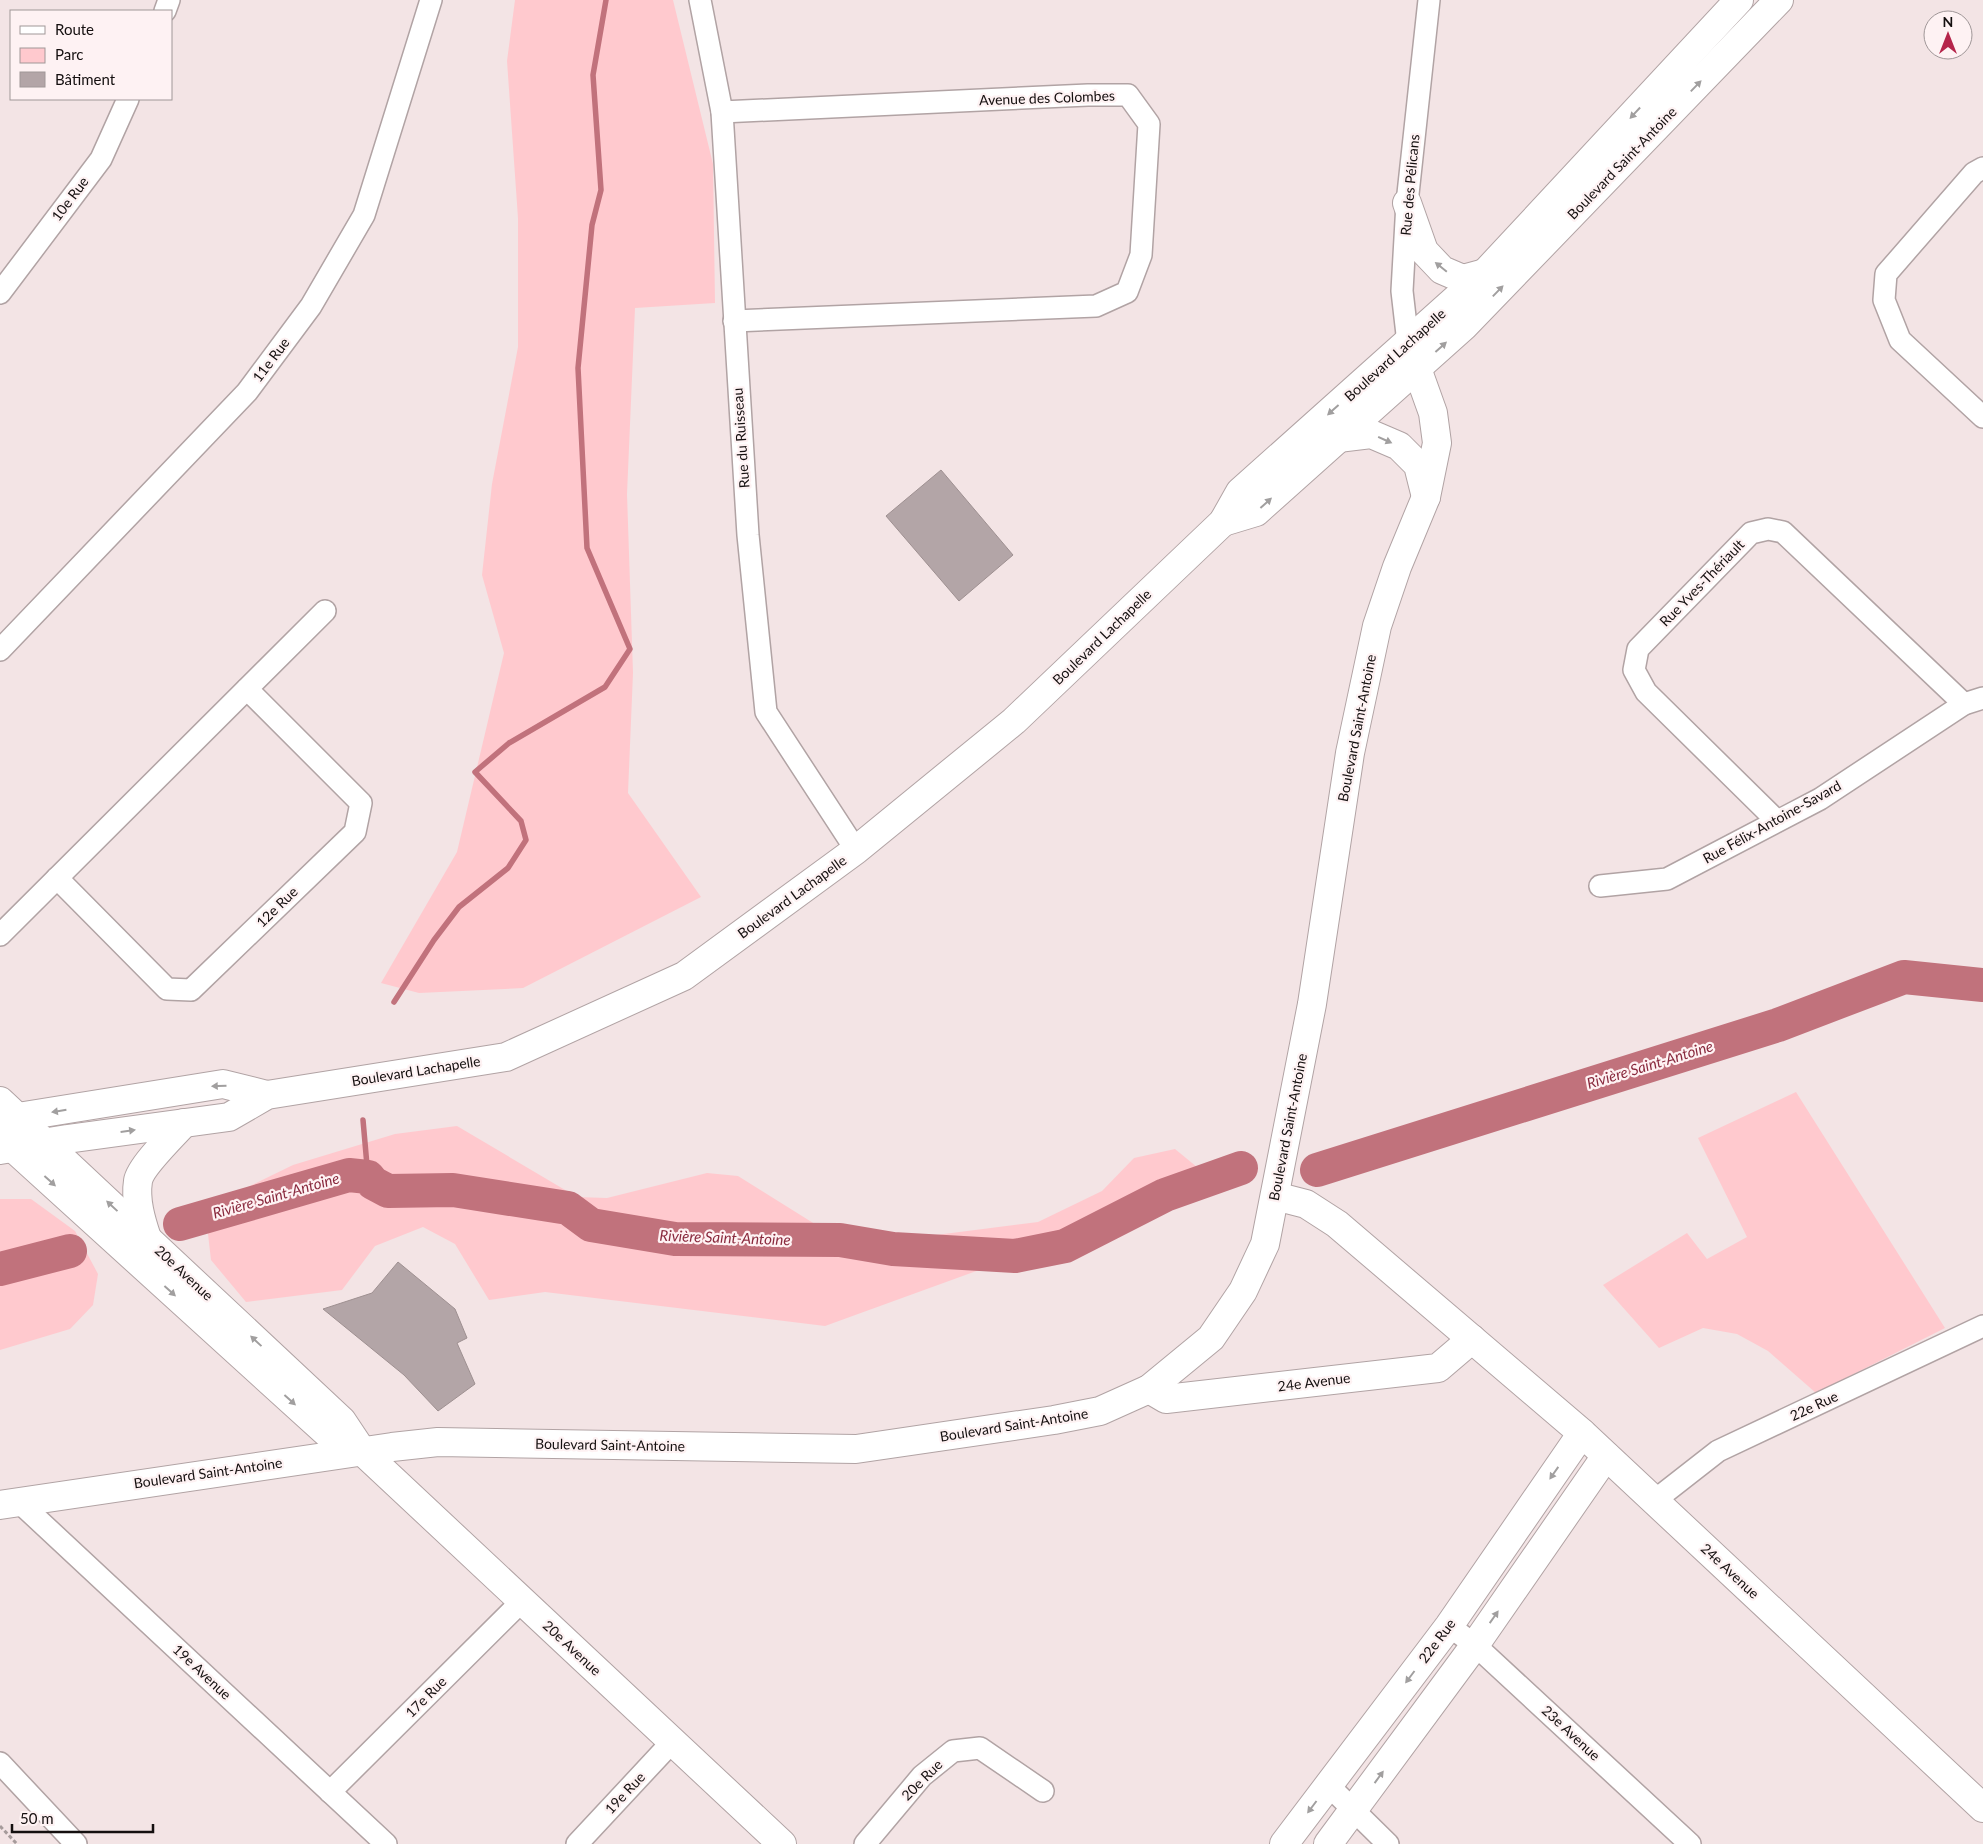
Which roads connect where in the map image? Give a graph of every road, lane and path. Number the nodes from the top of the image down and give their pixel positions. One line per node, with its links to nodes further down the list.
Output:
1 (430, 0): 20 (street, 11e Rue)
2 (700, 0): 6 (street, Rue du Ruisseau)
3 (1430, 0): 8 (street, Rue des Pélicans)
4 (1756, 4): 9 (street, Boulevard Saint-Antoine, one-way to 9); 12 (street, Boulevard Saint-Antoine, one-way to 4)
5 (128, 100): 10 (street, 10e Rue)
6 (722, 112): 11 (street, Rue du Ruisseau); 11 (street, Avenue des Colombes)
7 (1983, 168): 15 (street)
8 (1407, 204): 9 (street, one-way to 8); 13 (street, Rue des Pélicans)
9 (1485, 273): 13 (street, Boulevard Lachapelle)
10 (0, 293)
11 (734, 321): 24 (street, Rue du Ruisseau)
12 (1464, 326): 14 (street, Boulevard Lachapelle, one-way to 12)
13 (1408, 343): 14 (street, Rue des Pélicans); 18 (street, Boulevard Lachapelle, one-way to 18)
14 (1417, 368): 16 (street, Boulevard Lachapelle); 17 (street, Boulevard Saint-Antoine)
15 (1983, 417)
16 (1338, 438): 17 (street, one-way to 17); 18 (street, Boulevard Lachapelle, one-way to 16)
17 (1426, 497): 32 (street, Boulevard Saint-Antoine)
18 (1222, 522): 24 (street, Boulevard Lachapelle)
19 (325, 611): 21 (street)
20 (0, 650)
21 (247, 689): 25 (street); 25 (street, 12e Rue)
22 (1973, 701): 23 (street, Rue Félix-Antoine-Savard); 23 (street, Rue Yves-Thériault)
23 (1777, 822): 26 (street, Rue Félix-Antoine-Savard)
24 (856, 850): 28 (street, Boulevard Lachapelle)
25 (57, 878): 27 (street)
26 (1600, 886)
27 (0, 935)
28 (266, 1095): 29 (street, Boulevard Lachapelle); 30 (street, Boulevard Lachapelle, one-way to 30)
29 (184, 1123): 31 (street, Boulevard Lachapelle, one-way to 29); 33 (street)
30 (5, 1129): 31 (street, 20e Avenue); 38 (street, 20e Avenue, one-way to 38)
31 (45, 1143): 33 (street, 20e Avenue, one-way to 31)
32 (1275, 1196): 35 (street, 24e Avenue); 36 (street, Boulevard Saint-Antoine)
33 (147, 1238): 38 (street, 20e Avenue, one-way to 33)
34 (1983, 1326): 40 (street, 22e Rue)
35 (1472, 1339): 36 (street, 24e Avenue); 37 (street, 24e Avenue)
36 (1150, 1388): 38 (street, Boulevard Saint-Antoine)
37 (1582, 1433): 39 (street, 24e Avenue); 43 (street, 22e Rue, one-way to 43)
38 (362, 1452): 41 (street, Boulevard Saint-Antoine); 42 (street, 20e Avenue)
39 (1606, 1456): 40 (street, 24e Avenue); 44 (street, one-way to 39)
40 (1654, 1501): 50 (street, 24e Avenue)
41 (9, 1502): 48 (street, 19e Avenue)
42 (522, 1601): 45 (street, 20e Avenue); 48 (street, 17e Rue)
43 (1449, 1626): 44 (street, 23e Avenue); 47 (street, 22e Rue, one-way to 47)
44 (1475, 1645): 51 (street, one-way to 44); 62 (street, 23e Avenue)
45 (672, 1742): 56 (street, 19e Rue); 57 (street, 20e Avenue)
46 (0, 1763): 54 (street)
47 (1328, 1786): 51 (street); 59 (street, 22e Rue, one-way to 59)
48 (330, 1792): 55 (street, 19e Avenue)
49 (1043, 1792): 58 (street, 20e Rue)
50 (1983, 1808)
51 (1354, 1812): 60 (street); 61 (street)
52 (0, 1826): 53 (path)
53 (17, 1844)
54 (76, 1844)
55 (386, 1844)
56 (577, 1844)
57 (782, 1844)
58 (865, 1844)
59 (1284, 1844)
60 (1328, 1844)
61 (1388, 1844)
62 (1690, 1844)

